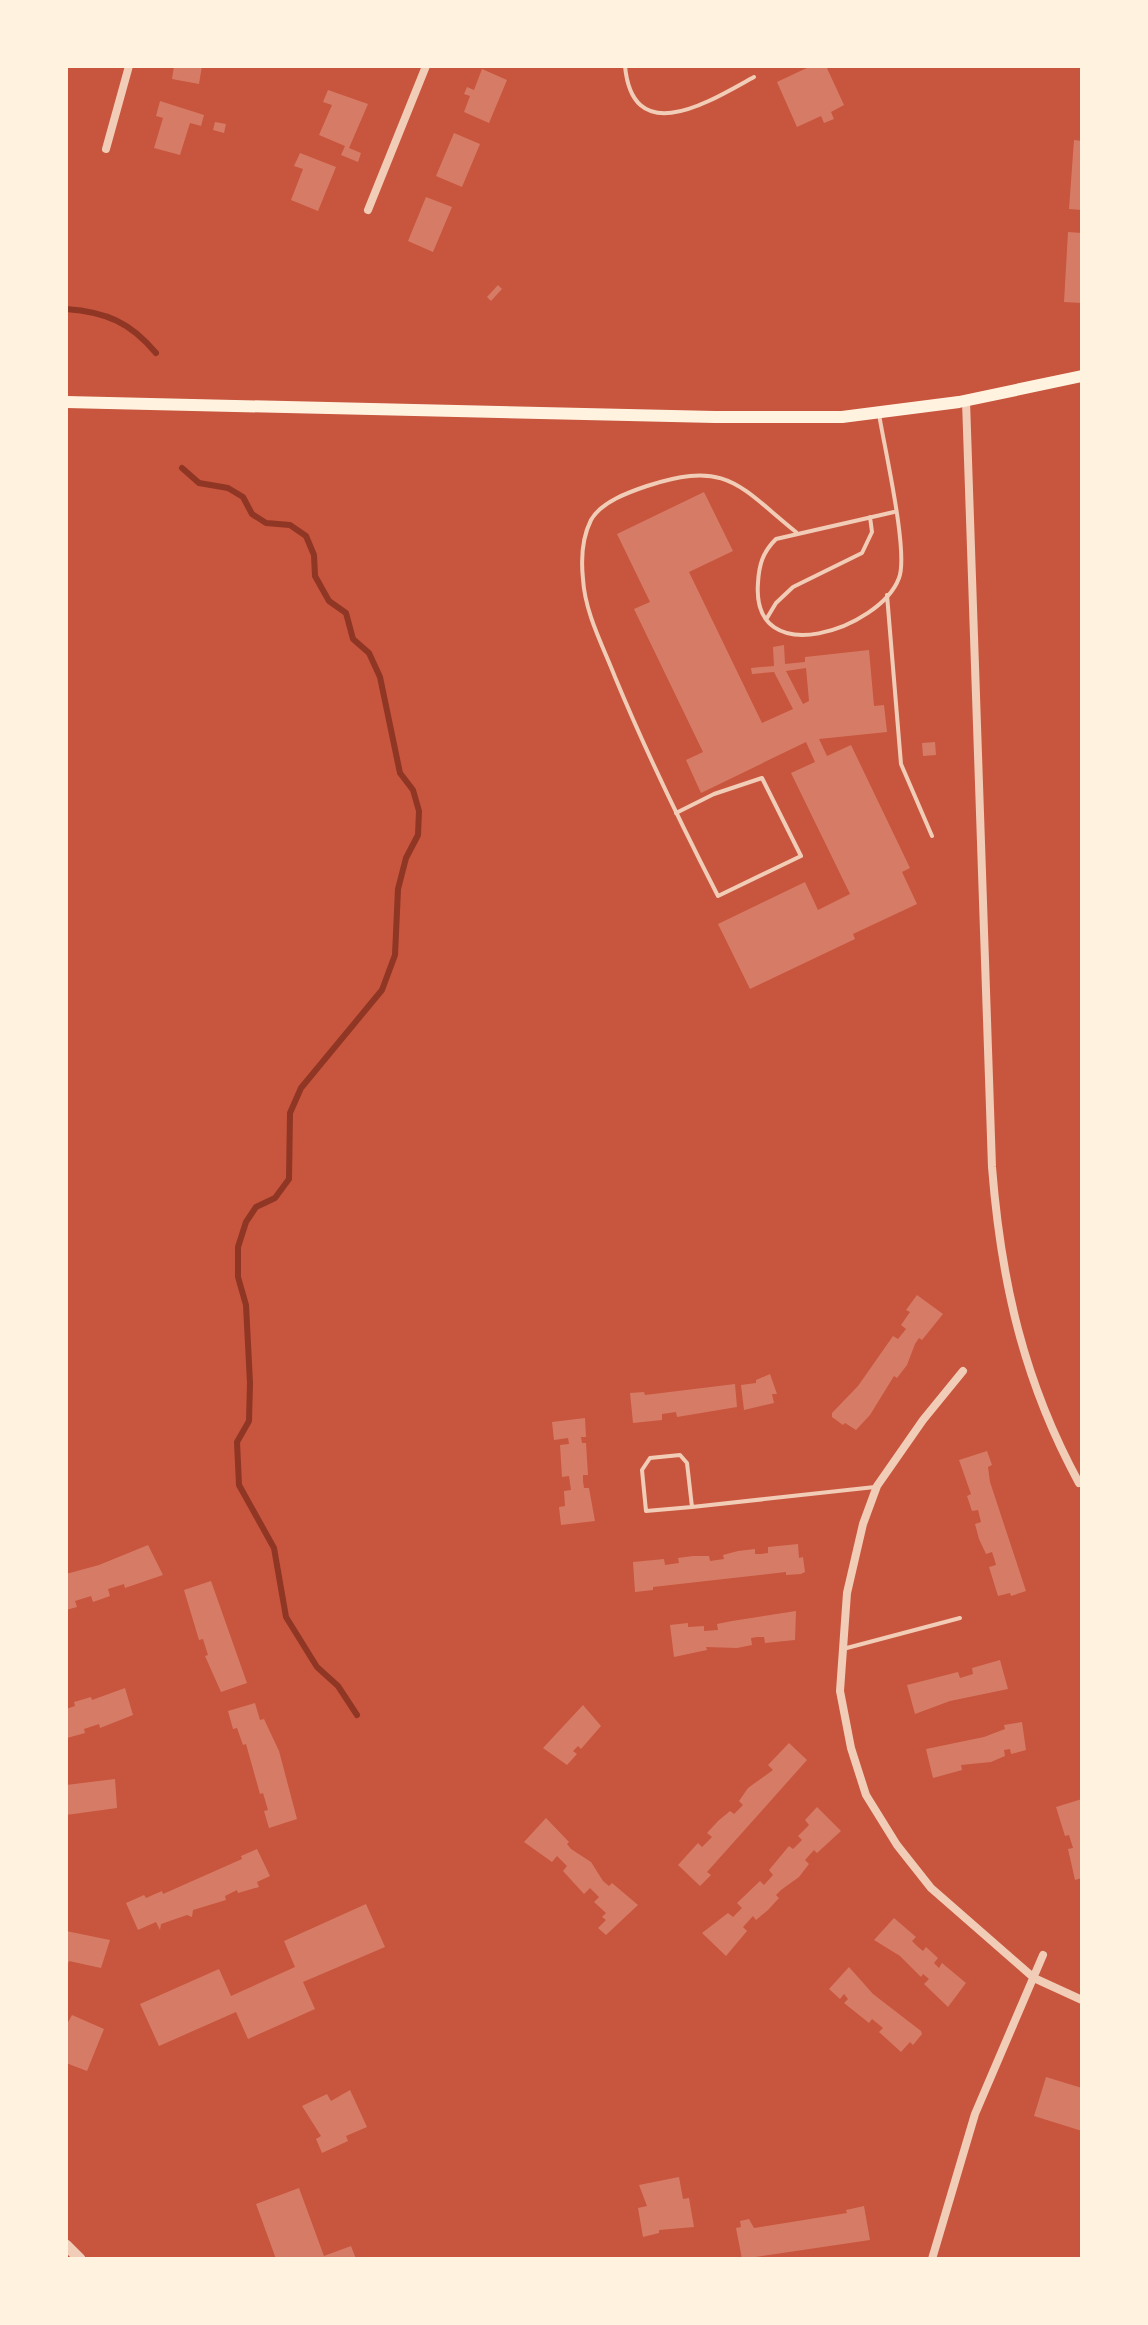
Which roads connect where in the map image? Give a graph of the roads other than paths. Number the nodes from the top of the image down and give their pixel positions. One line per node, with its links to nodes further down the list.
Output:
1 (129, 66): 5 (street)
2 (426, 66): 6 (street)
3 (625, 66): 4 (lane)
4 (754, 77)
5 (106, 149)
6 (368, 210)
7 (1082, 376): 8 (main road)
8 (966, 401): 10 (main road); 19 (street)
9 (66, 402): 10 (main road)
10 (879, 414): 11 (lane)
11 (894, 512): 12 (lane); 14 (lane)
12 (870, 517): 13 (lane); 15 (lane)
13 (796, 532): 15 (lane); 16 (lane)
14 (887, 593): 15 (lane); 17 (lane)
15 (767, 618)
16 (676, 813): 16 (lane)
17 (932, 836)
18 (963, 1371): 20 (street)
19 (1081, 1483)
20 (877, 1486): 21 (lane); 23 (street)
21 (692, 1507): 21 (lane)
22 (960, 1618): 23 (lane)
23 (843, 1649): 25 (street)
24 (1043, 1955): 25 (street)
25 (1034, 1978): 26 (street); 29 (street)
26 (1082, 2000)
27 (66, 2245): 28 (street)
28 (80, 2259)
29 (932, 2259)

